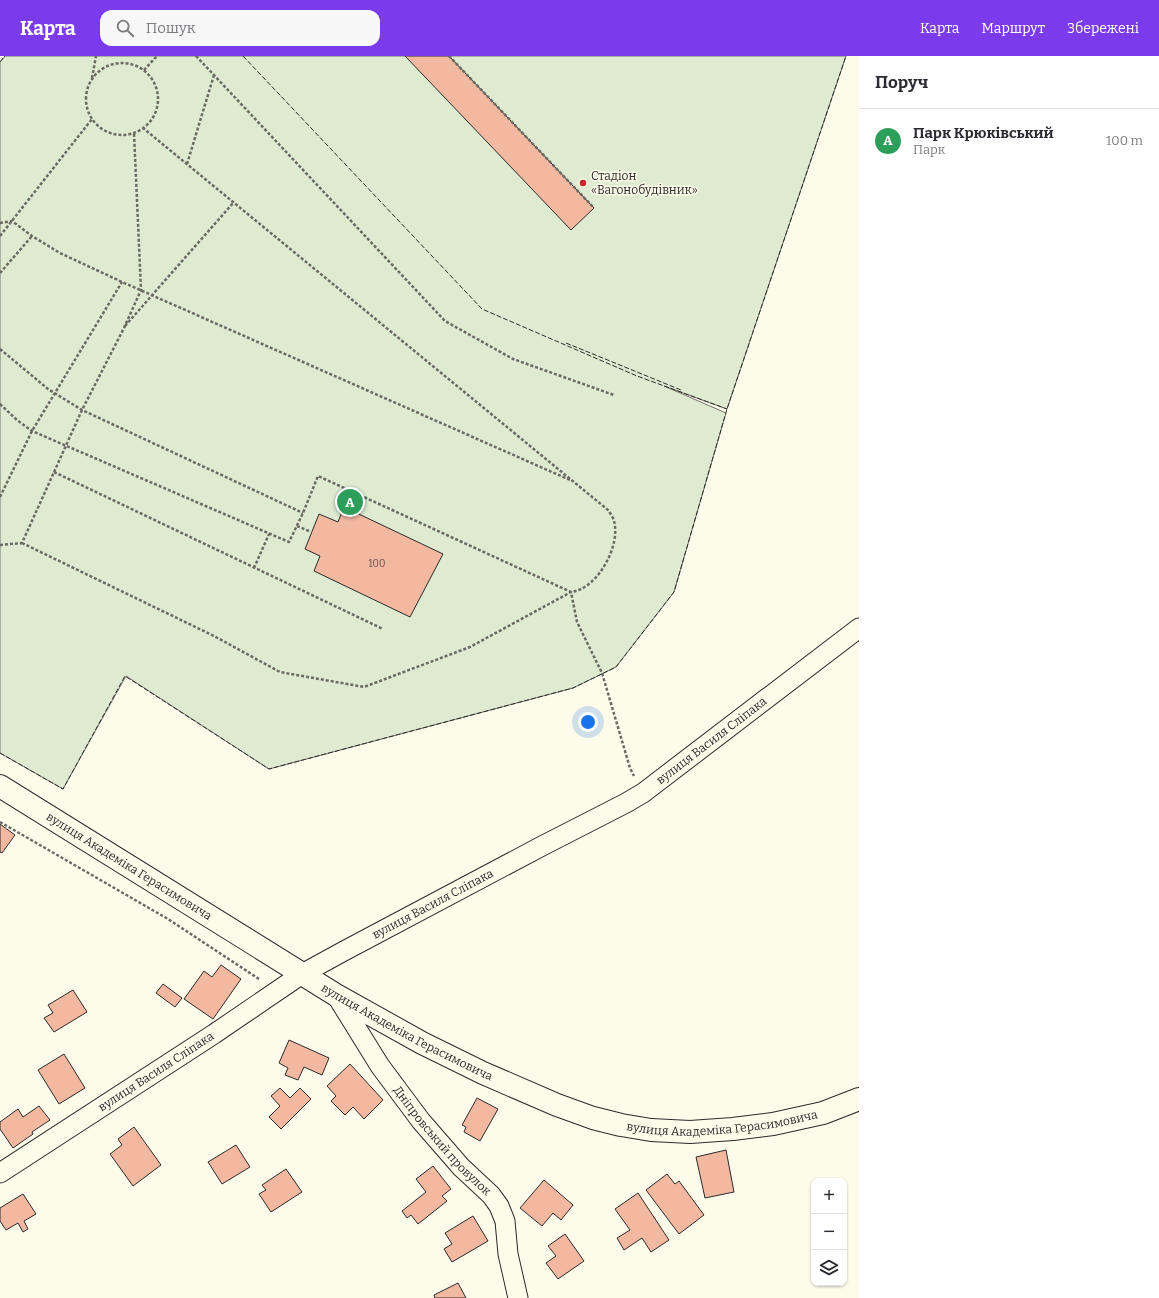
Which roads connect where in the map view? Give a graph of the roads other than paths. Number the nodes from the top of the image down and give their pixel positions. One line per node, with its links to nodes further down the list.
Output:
1 (859, 628): 3 (street, вулиця Василя Сліпака)
2 (0, 786): 3 (street, вулиця Академіка Герасимовича)
3 (302, 974): 4 (street, вулиця Академіка Герасимовича); 6 (street, вулиця Василя Сліпака)
4 (336, 995): 5 (street, вулиця Академіка Герасимовича); 7 (street, Дніпровський провулок)
5 (859, 1100)
6 (0, 1173)
7 (518, 1298)

